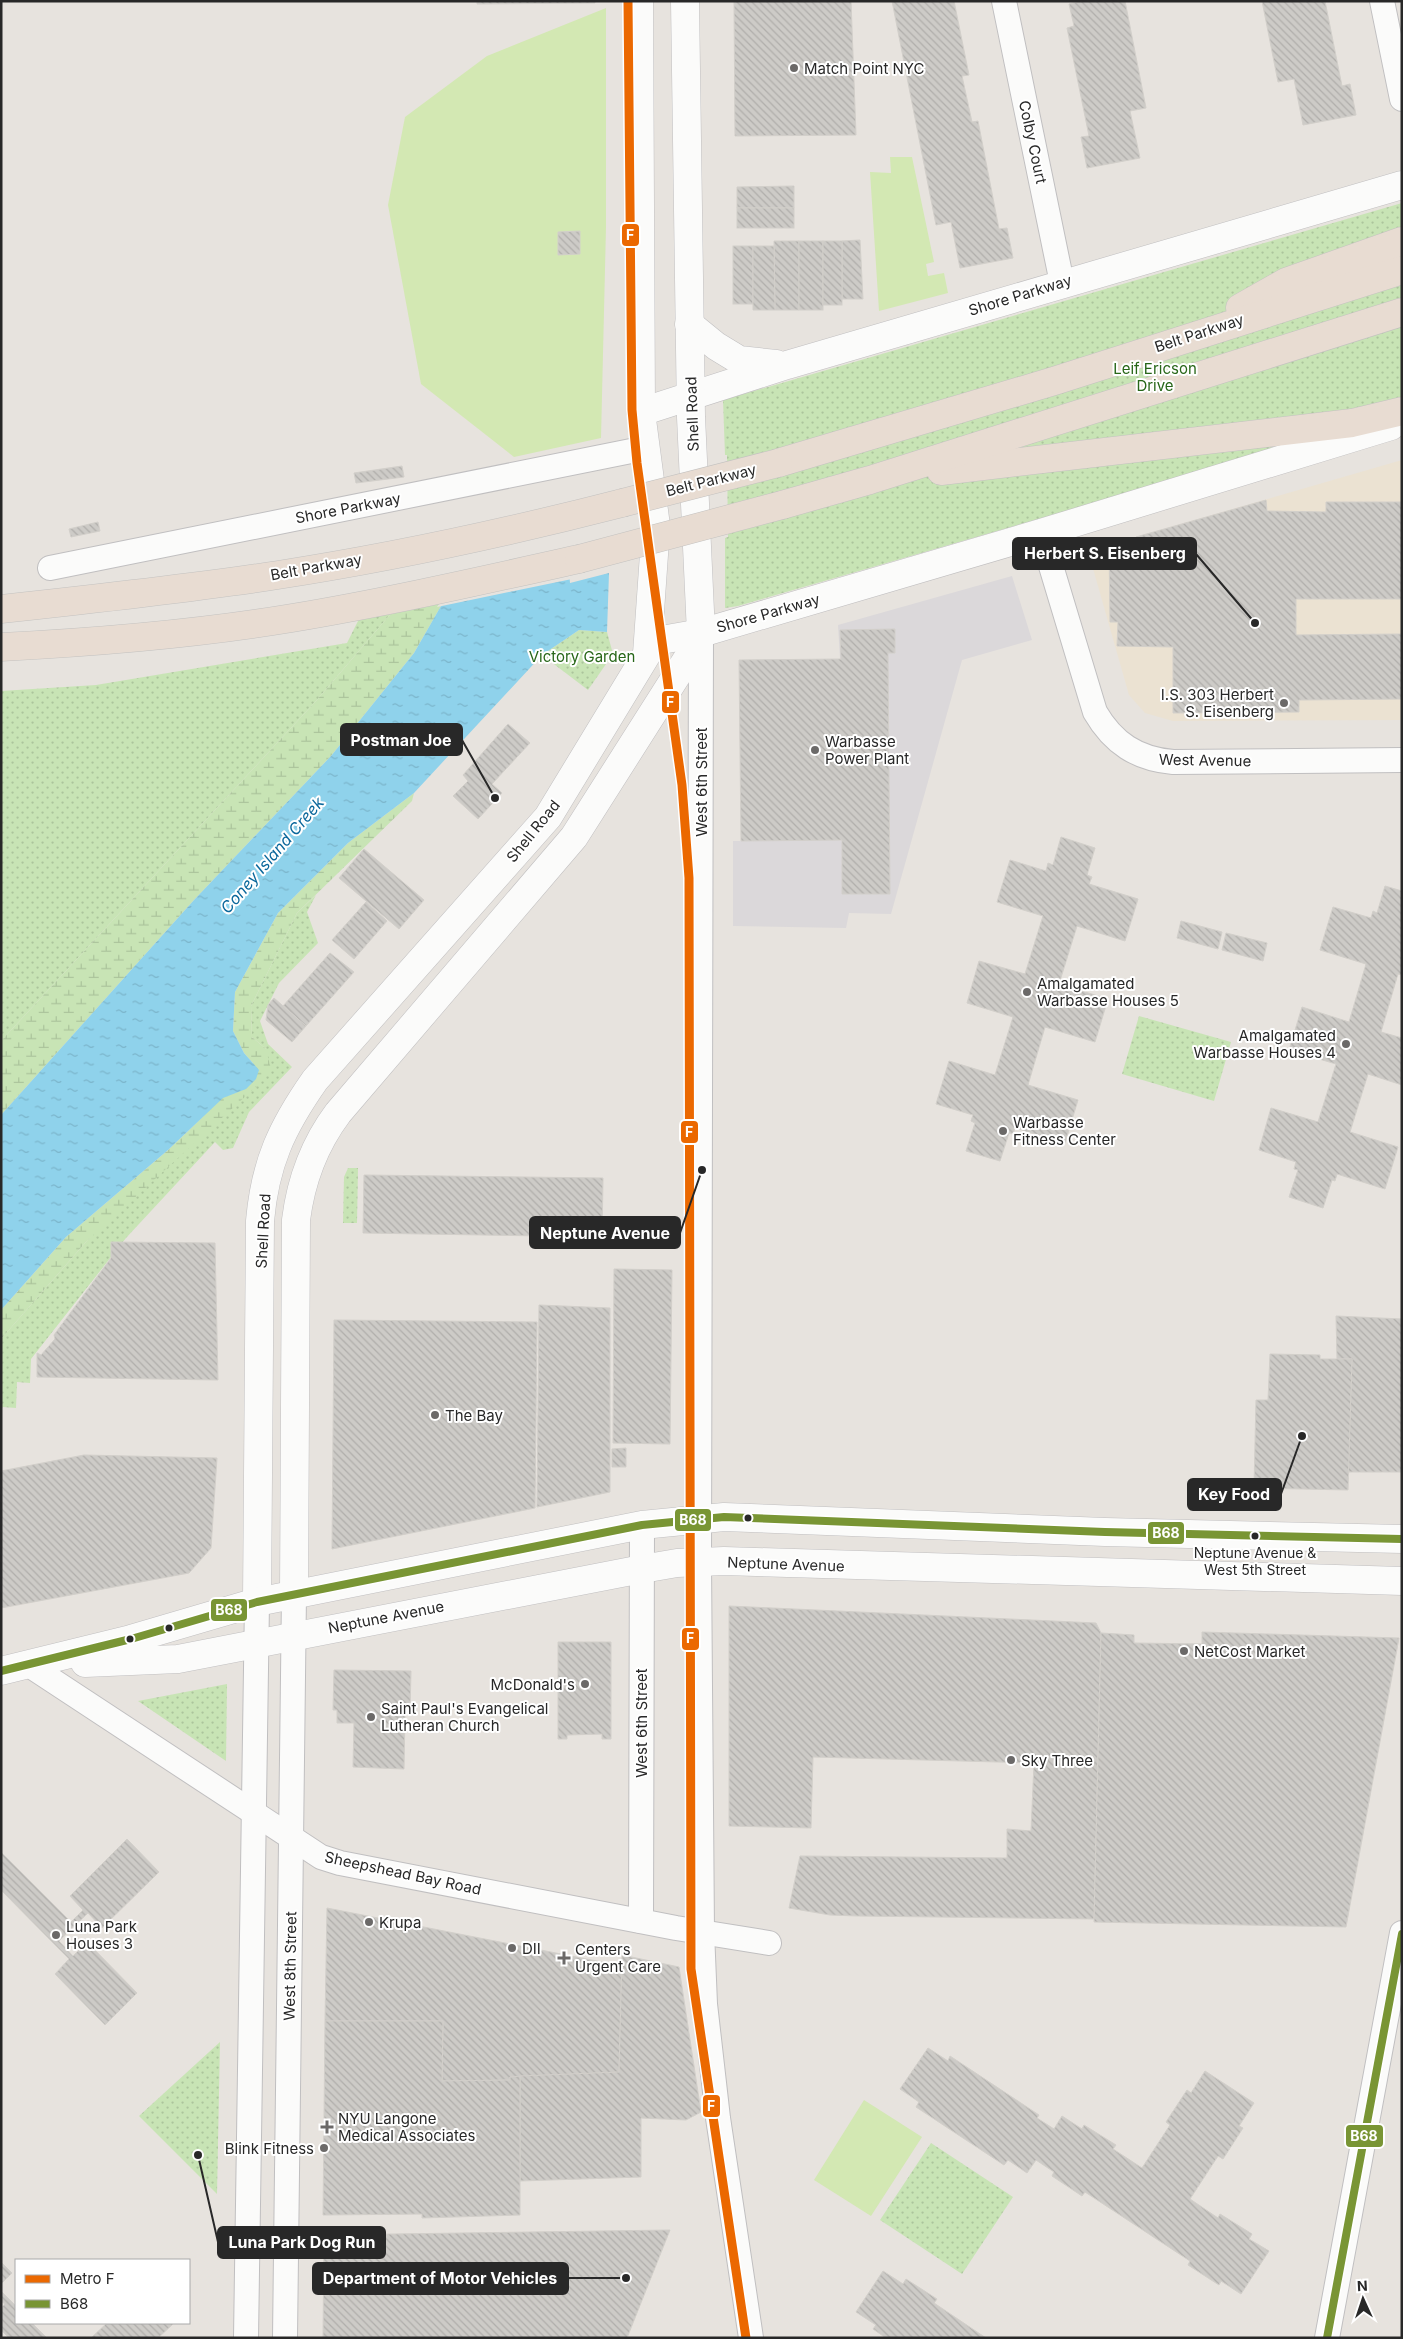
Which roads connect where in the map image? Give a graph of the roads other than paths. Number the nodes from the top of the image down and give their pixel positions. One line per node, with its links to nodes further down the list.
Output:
1 (638, 1): 16 (main road, Shell Road)
2 (685, 1): 11 (main road, Shell Road)
3 (1004, 1): 9 (street, Colby Court)
4 (1382, 1): 5 (street)
5 (1402, 99)
6 (1402, 185): 9 (main road, Shore Parkway)
7 (1402, 241): 12 (highway)
8 (1402, 270): 12 (highway, Belt Parkway)
9 (1062, 283): 13 (main road, Shore Parkway)
10 (1402, 312): 19 (highway)
11 (690, 324): 13 (main road); 14 (main road, Shell Road)
12 (1192, 335): 22 (highway, Belt Parkway, bridge)
13 (787, 365): 14 (main road, Shore Parkway)
14 (691, 396): 16 (main road, Shore Parkway); 23 (main road, Shell Road)
15 (1402, 411): 19 (highway)
16 (641, 412): 18 (main road, Shell Road)
17 (1402, 422): 20 (main road, Shore Parkway)
18 (646, 448): 21 (street, Shore Parkway); 24 (main road, Shell Road)
19 (870, 480): 25 (highway, bridge)
20 (1041, 533): 23 (main road, Shore Parkway); 26 (street, West Avenue)
21 (50, 568)
22 (1, 609)
23 (701, 633): 24 (main road, Shore Parkway); 27 (street, West 6th Street); 33 (main road)
24 (650, 642): 34 (main road, Shell Road)
25 (1, 647)
26 (1402, 760)
27 (700, 1518): 28 (main road, Neptune Avenue); 29 (main road, Neptune Avenue); 30 (street, West 6th Street)
28 (642, 1525): 31 (street, West 6th Street); 33 (main road, Neptune Avenue)
29 (1402, 1539)
30 (699, 1563): 31 (main road, Neptune Avenue); 32 (main road, Neptune Avenue); 42 (street, West 6th Street)
31 (642, 1568): 35 (main road, Neptune Avenue); 41 (street, West 6th Street)
32 (1402, 1581)
33 (294, 1594): 34 (main road, Neptune Avenue); 35 (street, West 8th Street)
34 (257, 1602): 36 (street); 37 (main road, Neptune Avenue)
35 (294, 1635): 36 (main road, Neptune Avenue); 40 (street, West 8th Street)
36 (257, 1642): 37 (main road, Neptune Avenue); 39 (street)
37 (29, 1665): 38 (main road, Neptune Avenue); 39 (street, Sheepshead Bay Road)
38 (1, 1671)
39 (254, 1812): 40 (street, Sheepshead Bay Road); 45 (street)
40 (291, 1837): 41 (street, Sheepshead Bay Road); 46 (street, West 8th Street)
41 (641, 1921): 42 (street, Sheepshead Bay Road)
42 (702, 1932): 44 (street, Sheepshead Bay Road); 47 (street, West 6th Street)
43 (1402, 1933): 48 (street)
44 (769, 1943)
45 (246, 2338)
46 (285, 2338)
47 (751, 2338)
48 (1327, 2338)

